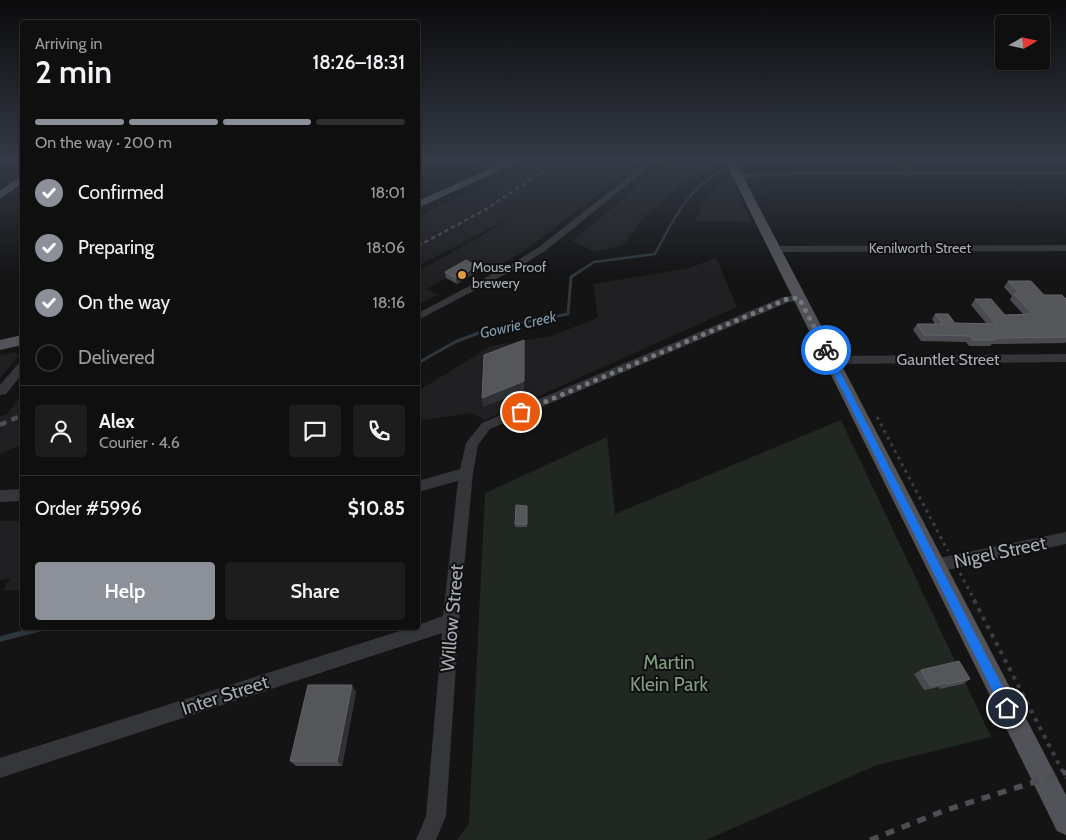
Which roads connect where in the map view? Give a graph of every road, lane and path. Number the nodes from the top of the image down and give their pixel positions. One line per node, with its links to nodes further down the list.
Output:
1 (433, 198): 4 (main road)
2 (604, 198): 8 (street)
3 (749, 198): 6 (main road)
4 (420, 204)
5 (1066, 248): 6 (street, Kenilworth Street)
6 (774, 249): 7 (main road)
7 (799, 298): 12 (main road); 16 (street, Willow Street)
8 (420, 317)
9 (20, 340): 10 (main road)
10 (0, 345)
11 (1066, 358): 12 (street, Gauntlet Street)
12 (830, 360): 22 (main road)
13 (20, 369): 14 (street)
14 (2, 391)
15 (873, 410): 21 (path)
16 (466, 473): 17 (street); 23 (street, Willow Street)
17 (420, 485)
18 (0, 496): 19 (street)
19 (20, 496)
20 (1066, 538): 21 (street, Nigel Street)
21 (954, 562): 22 (street, Nigel Street); 25 (path)
22 (934, 566): 26 (main road)
23 (451, 622): 24 (street, Inter Street); 27 (street, Willow Street)
24 (0, 768)
25 (1066, 778)
26 (1066, 822)
27 (426, 840)

